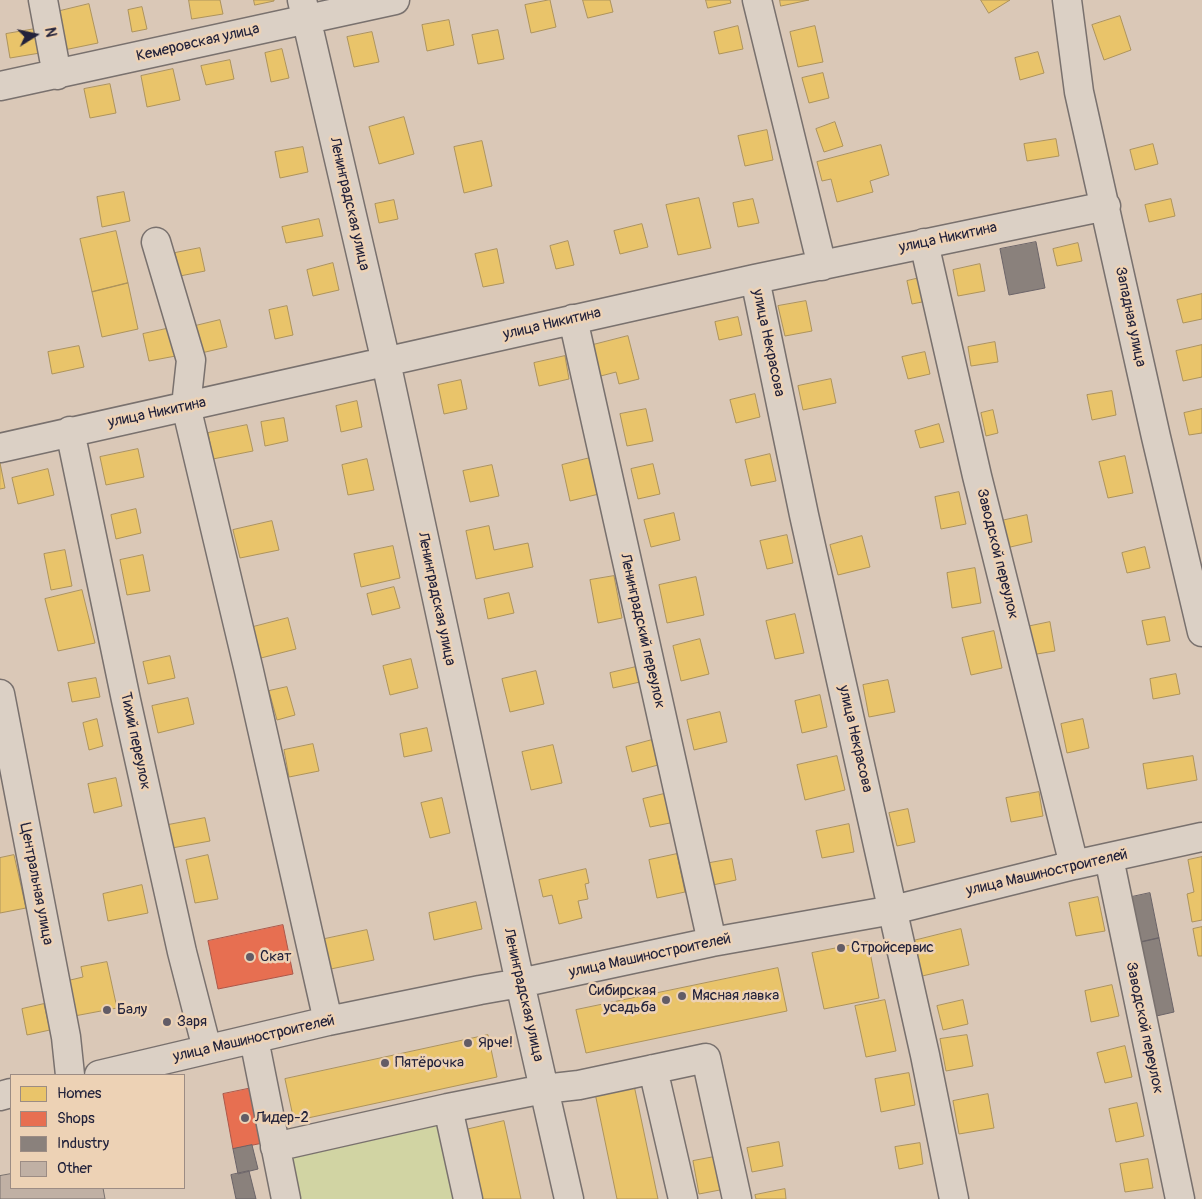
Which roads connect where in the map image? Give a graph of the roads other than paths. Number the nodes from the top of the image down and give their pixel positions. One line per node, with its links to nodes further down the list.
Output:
1 (43, 0): 6 (street)
2 (395, 0): 5 (street, Кемеровская улица)
3 (757, 0): 11 (street)
4 (1067, 0): 8 (street, Западная улица)
5 (303, 10): 6 (street, Кемеровская улица); 14 (street, Ленинградская улица)
6 (58, 75): 7 (street, Кемеровская улица)
7 (0, 86)
8 (1106, 206): 10 (street, улица Никитина); 18 (street, Западная улица)
9 (156, 242): 15 (street)
10 (924, 243): 11 (street, улица Никитина); 22 (street, Заводской переулок)
11 (822, 266): 12 (street, улица Никитина)
12 (755, 278): 13 (street, улица Никитина); 23 (street, улица Некрасова)
13 (573, 319): 14 (street, улица Никитина); 24 (street, Ленинградский переулок)
14 (386, 362): 15 (street, улица Никитина); 25 (street, Ленинградская улица)
15 (186, 406): 16 (street, улица Никитина); 26 (street)
16 (70, 431): 17 (street, улица Никитина); 28 (street, Тихий переулок)
17 (0, 448)
18 (1202, 632)
19 (0, 694): 30 (street, Центральная улица)
20 (1202, 837): 21 (street, улица Машиностроителей)
21 (1109, 858): 22 (street, улица Машиностроителей); 41 (street, Заводской переулок)
22 (1074, 865): 23 (street, улица Машиностроителей)
23 (893, 910): 24 (street, улица Машиностроителей); 40 (street, улица Некрасова)
24 (712, 942): 25 (street, улица Машиностроителей)
25 (520, 983): 26 (street, улица Машиностроителей); 32 (street, Ленинградская улица)
26 (328, 1021): 27 (street, улица Машиностроителей)
27 (254, 1039): 28 (street, улица Машиностроителей); 34 (street)
28 (207, 1049): 31 (street, улица Машиностроителей)
29 (654, 1069): 32 (street); 38 (street); 39 (street)
30 (70, 1074)
31 (103, 1074)
32 (544, 1089): 33 (street); 37 (street, Ленинградская улица)
33 (448, 1108): 34 (street); 36 (street)
34 (275, 1147): 35 (street)
35 (286, 1199)
36 (468, 1199)
37 (569, 1199)
38 (683, 1199)
39 (737, 1199)
40 (954, 1199)
41 (1180, 1199)

